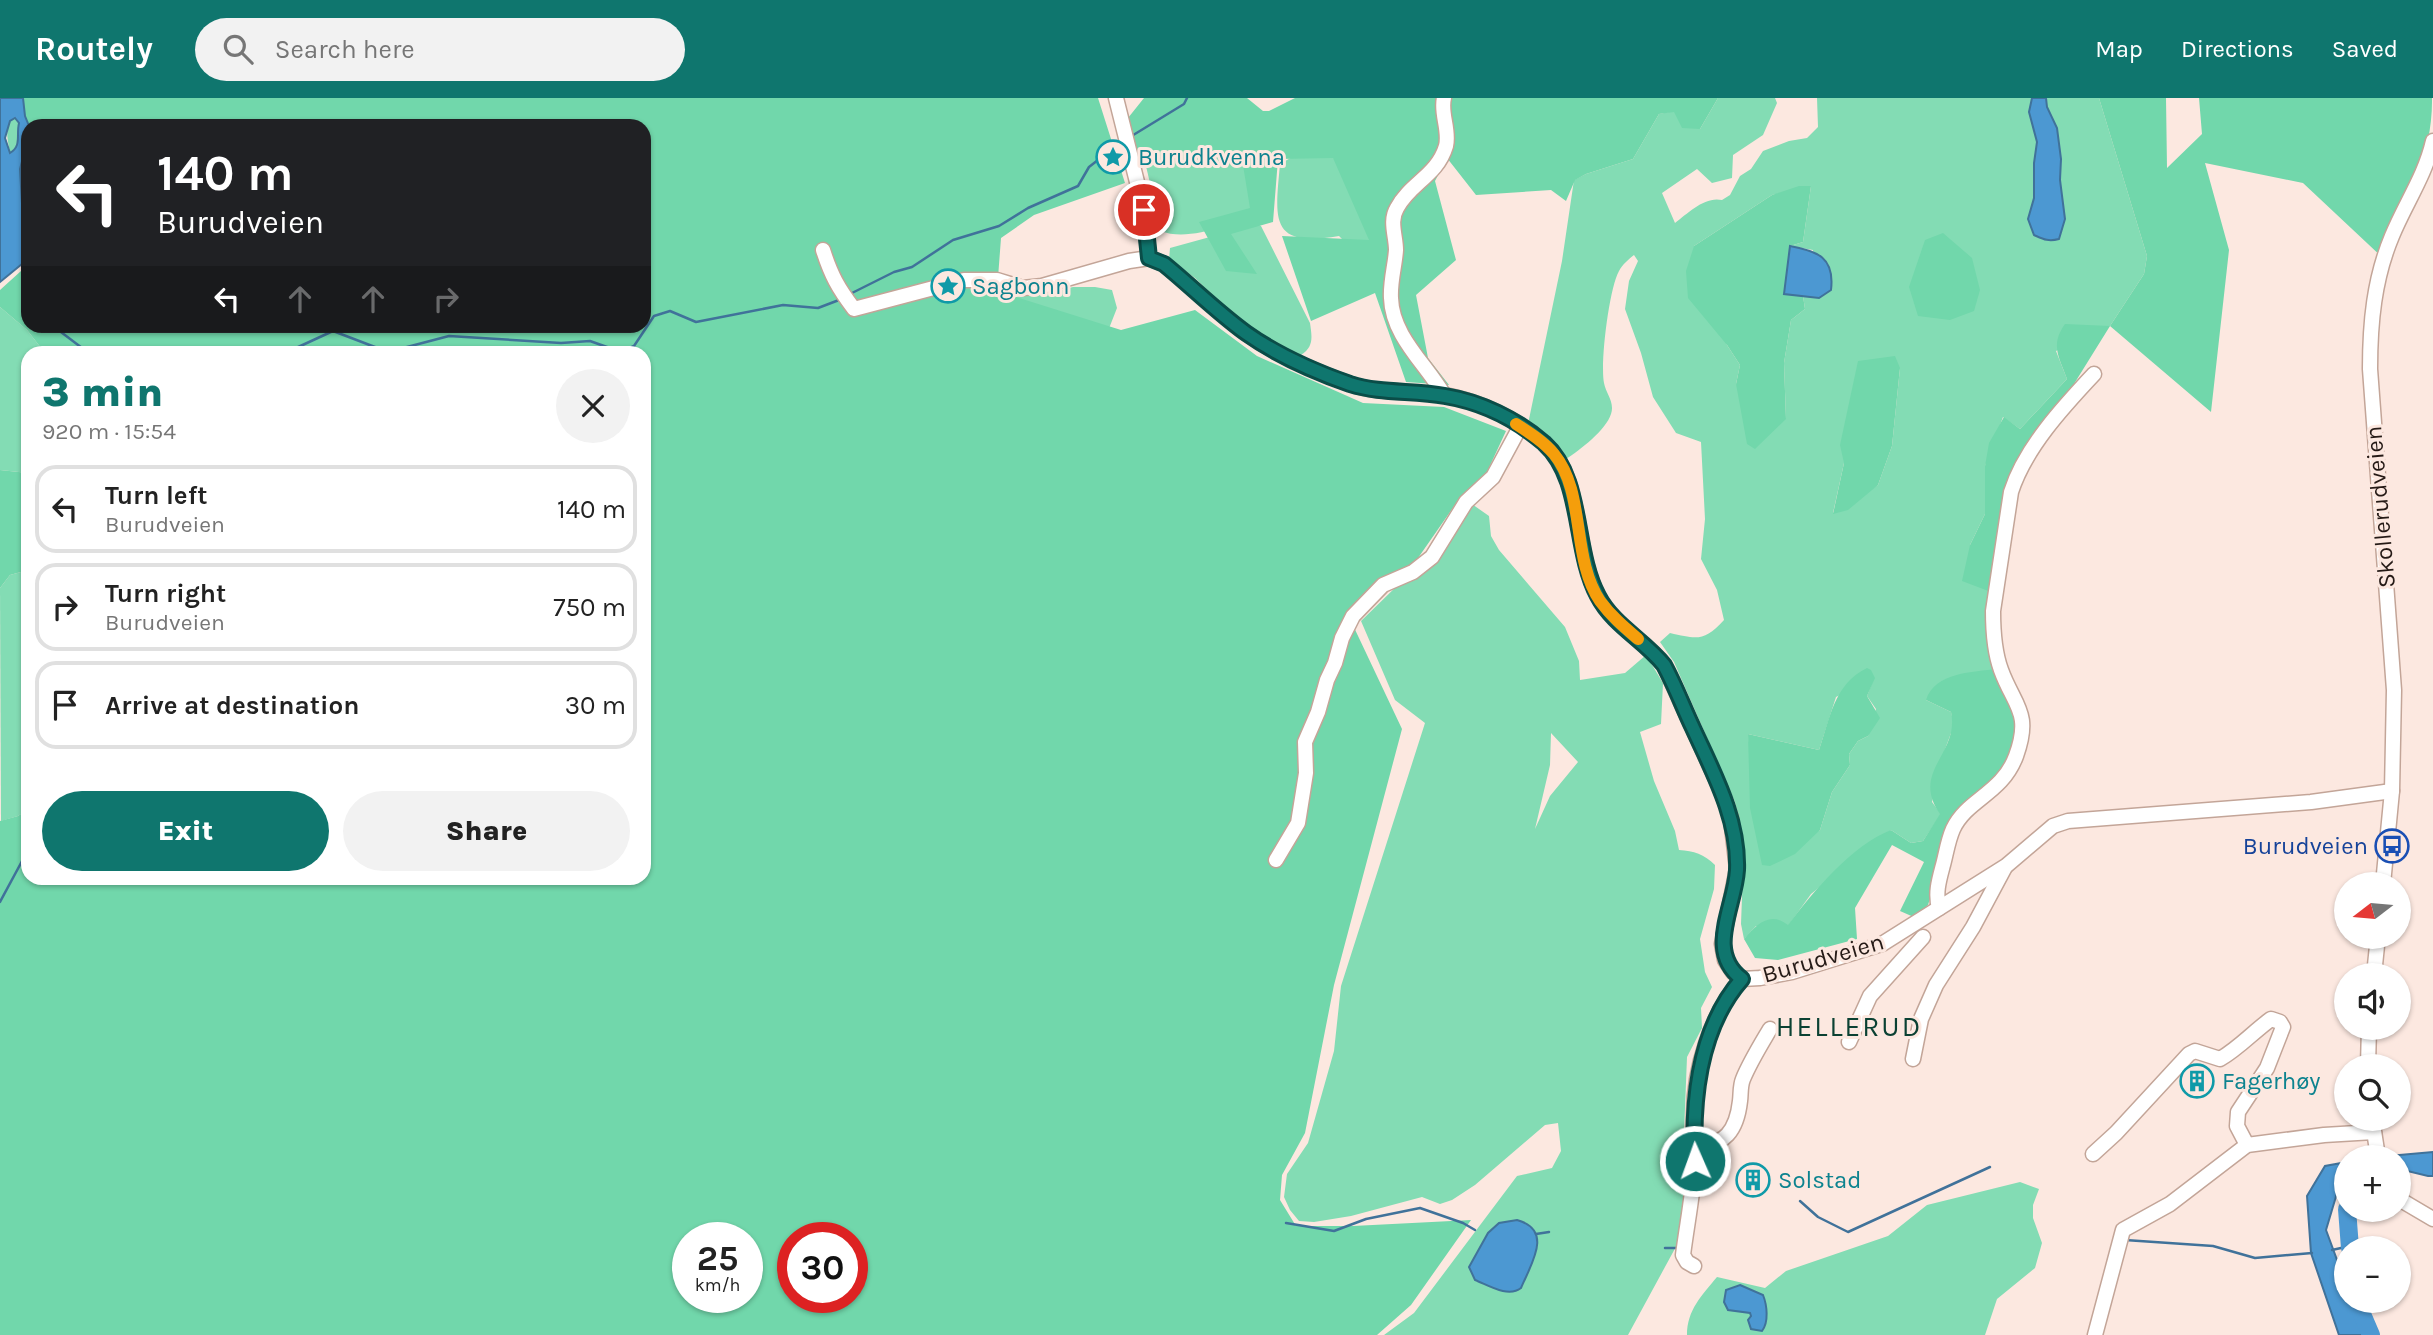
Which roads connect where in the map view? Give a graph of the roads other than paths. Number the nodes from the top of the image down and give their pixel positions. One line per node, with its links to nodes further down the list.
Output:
1 (1116, 98): 5 (street)
2 (1444, 98): 7 (street)
3 (2433, 141): 9 (street, Skollerudveien)
4 (823, 250): 5 (street)
5 (1149, 258): 7 (street, Burudveien)
6 (2094, 374): 13 (street)
7 (1444, 395): 8 (street, Burudveien)
8 (1520, 427): 10 (street); 15 (street, Burudveien)
9 (2392, 791): 11 (street, Burudveien); 12 (street, Skollerudveien)
10 (1276, 860)
11 (2006, 866): 13 (street, Burudveien); 18 (street, Burudveien)
12 (2384, 872)
13 (1939, 908): 15 (street, Burudveien)
14 (1923, 937): 17 (street)
15 (1742, 979): 20 (street)
16 (1770, 1029): 20 (street)
17 (1849, 1042)
18 (1913, 1059)
19 (2344, 1131): 21 (street)
20 (1694, 1142): 25 (street)
21 (2248, 1145): 22 (street); 26 (street)
22 (2093, 1154)
23 (2411, 1207): 24 (street)
24 (2428, 1217)
25 (1693, 1266)
26 (2095, 1335)

